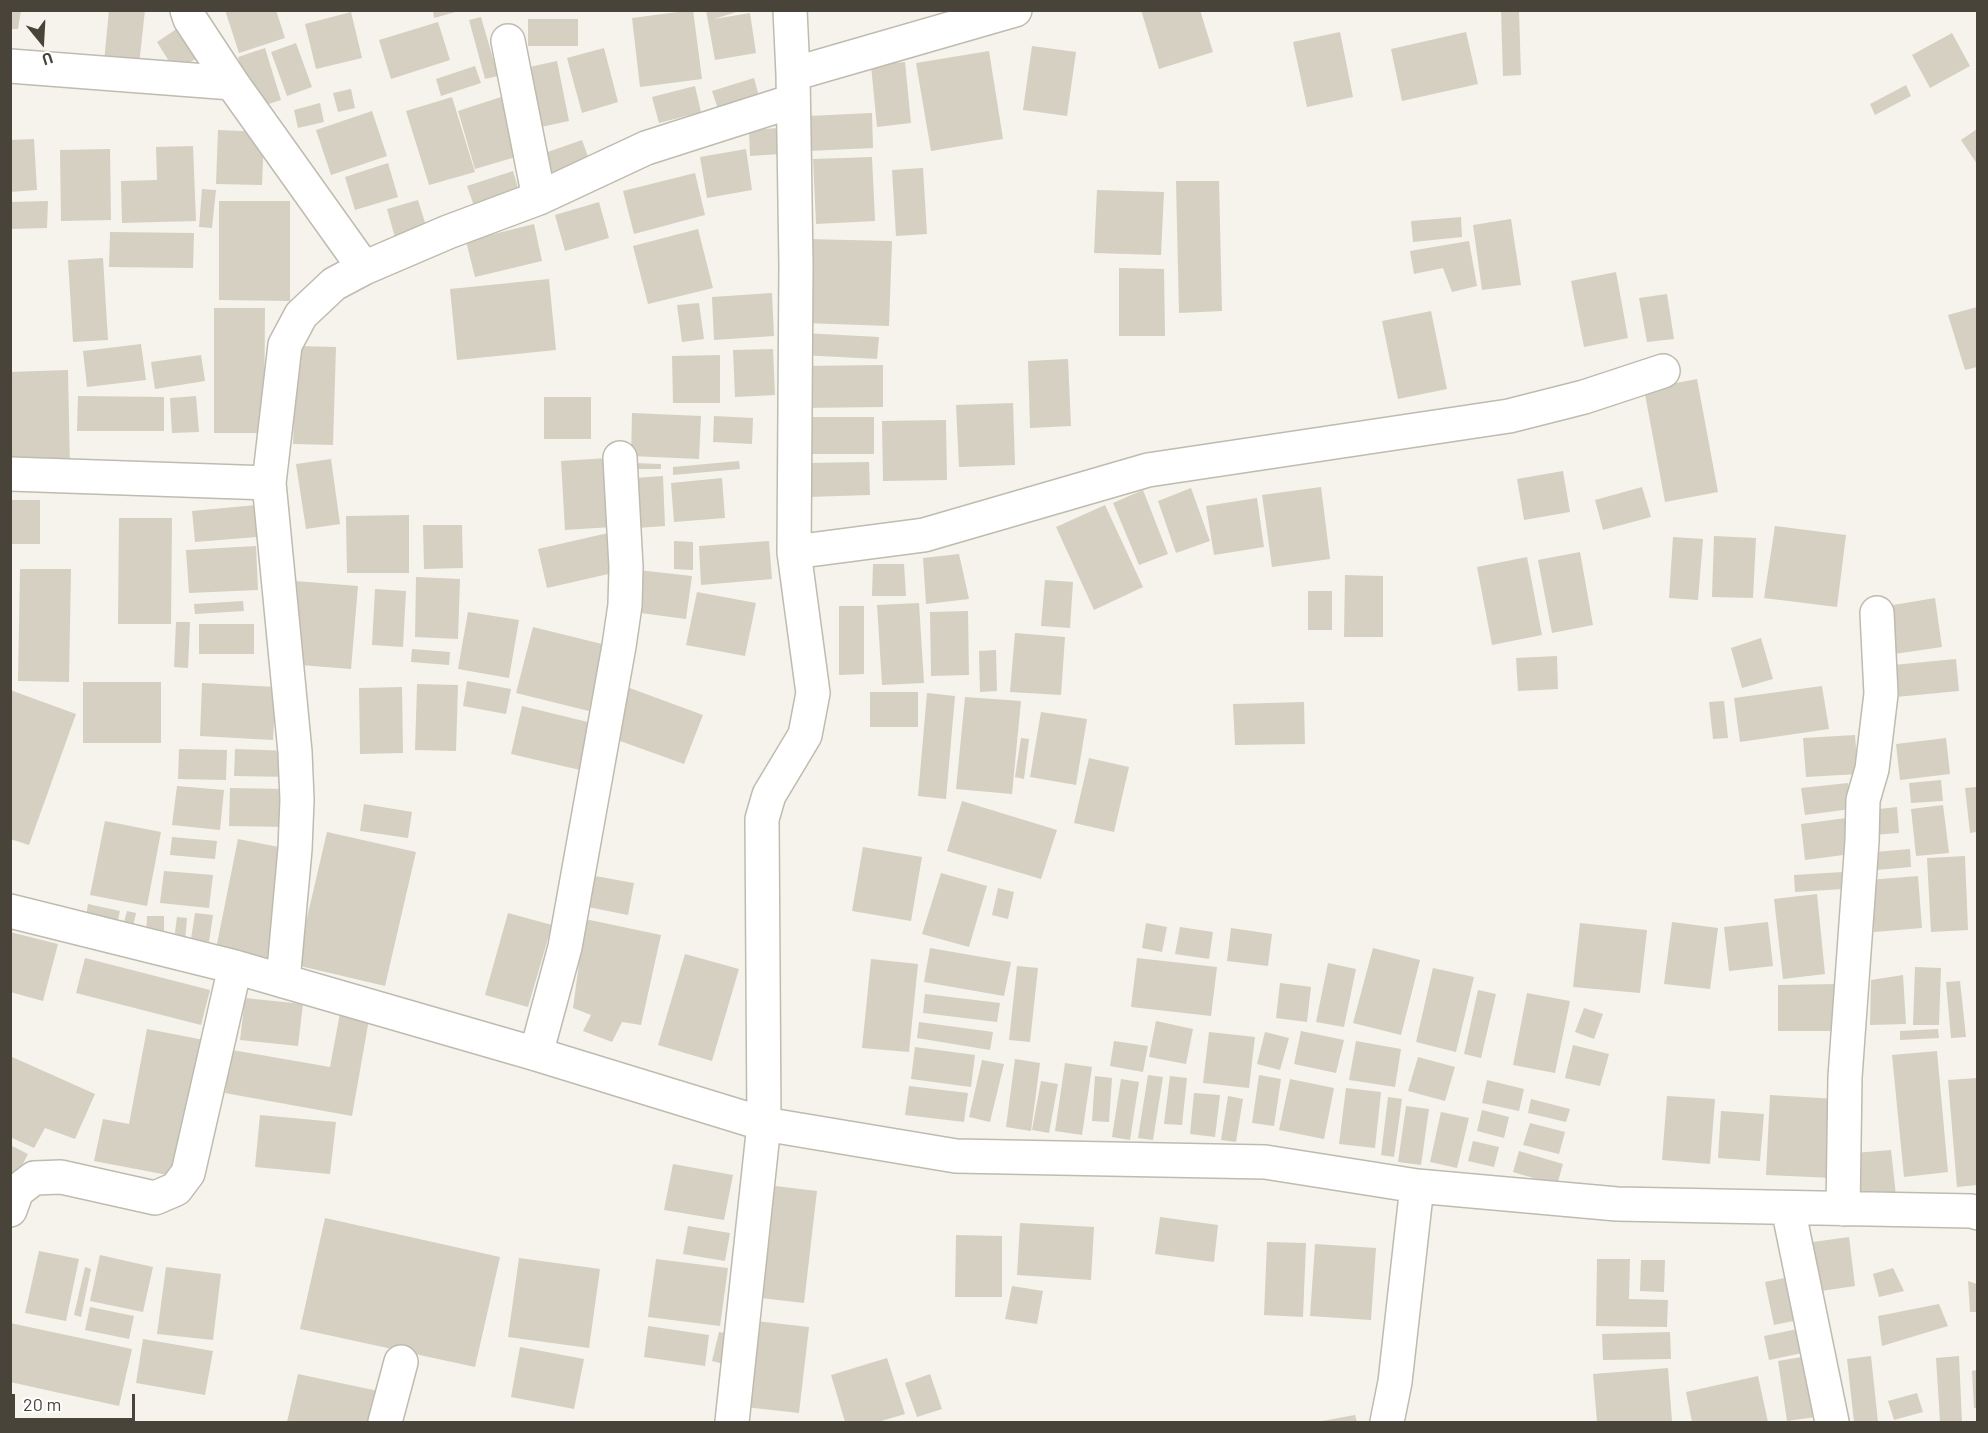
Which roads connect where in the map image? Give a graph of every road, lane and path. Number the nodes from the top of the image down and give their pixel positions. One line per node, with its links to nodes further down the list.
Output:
1 (188, 10): 6 (street)
2 (790, 10): 7 (street)
3 (1015, 10): 7 (street)
4 (508, 41): 8 (street)
5 (10, 66): 6 (street)
6 (231, 83): 9 (street)
7 (793, 87): 8 (street); 14 (street)
8 (539, 198): 9 (street)
9 (364, 268): 13 (street)
10 (1663, 371): 14 (street)
11 (620, 458): 19 (street)
12 (10, 474): 13 (street)
13 (269, 483): 18 (street)
14 (795, 552): 20 (street)
15 (1877, 613): 23 (street)
16 (10, 911): 17 (street)
17 (235, 967): 18 (street); 24 (street)
18 (283, 981): 19 (street)
19 (536, 1054): 20 (street)
20 (764, 1125): 21 (street); 28 (street)
21 (1417, 1186): 22 (street); 29 (street)
22 (1788, 1208): 23 (street); 30 (street)
23 (1843, 1209): 25 (street)
24 (10, 1210)
25 (1977, 1213)
26 (401, 1362): 27 (street)
27 (385, 1422)
28 (732, 1422)
29 (1388, 1422)
30 (1832, 1422)

